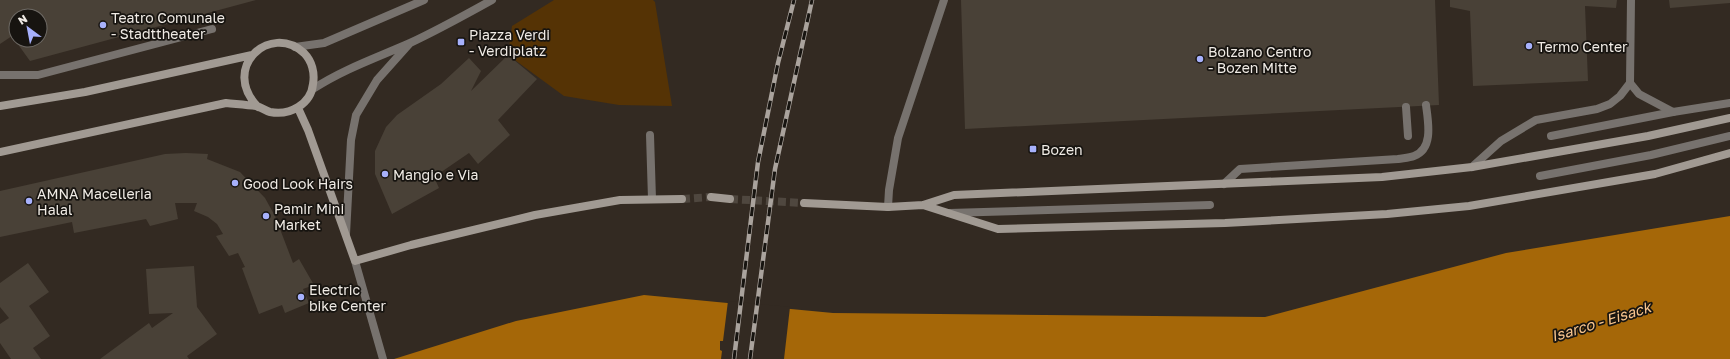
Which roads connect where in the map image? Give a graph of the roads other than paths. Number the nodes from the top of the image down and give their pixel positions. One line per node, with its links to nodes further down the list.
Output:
1 (424, 0): 7 (street)
2 (492, 0): 6 (street)
3 (944, 0): 36 (street)
4 (1631, 0): 10 (street)
5 (212, 29): 9 (street)
6 (410, 42): 11 (street); 38 (street)
7 (295, 46): 8 (main road); 11 (main road)
8 (252, 55): 14 (main road); 15 (main road)
9 (0, 75)
10 (1630, 83): 18 (street); 26 (street)
11 (313, 89): 17 (main road)
12 (1730, 103): 18 (street)
13 (1426, 105): 28 (street)
14 (0, 106)
15 (258, 107): 17 (main road); 24 (main road)
16 (1406, 107): 21 (street)
17 (298, 108): 38 (main road)
18 (1673, 112): 22 (street)
19 (1730, 118): 26 (main road)
20 (650, 135): 31 (street)
21 (1408, 136)
22 (1551, 136)
23 (1730, 136): 27 (street)
24 (0, 152)
25 (1730, 153): 37 (main road)
26 (1472, 167): 28 (main road)
27 (1540, 176)
28 (1224, 184): 34 (main road)
29 (711, 197): 32 (main road)
30 (682, 198): 31 (main road)
31 (652, 199): 39 (main road)
32 (730, 199)
33 (804, 203): 36 (main road)
34 (923, 205): 36 (main road); 37 (main road)
35 (1210, 205): 37 (street)
36 (888, 207)
37 (948, 213)
38 (346, 234): 39 (main road)
39 (355, 261): 40 (street)
40 (383, 359)

